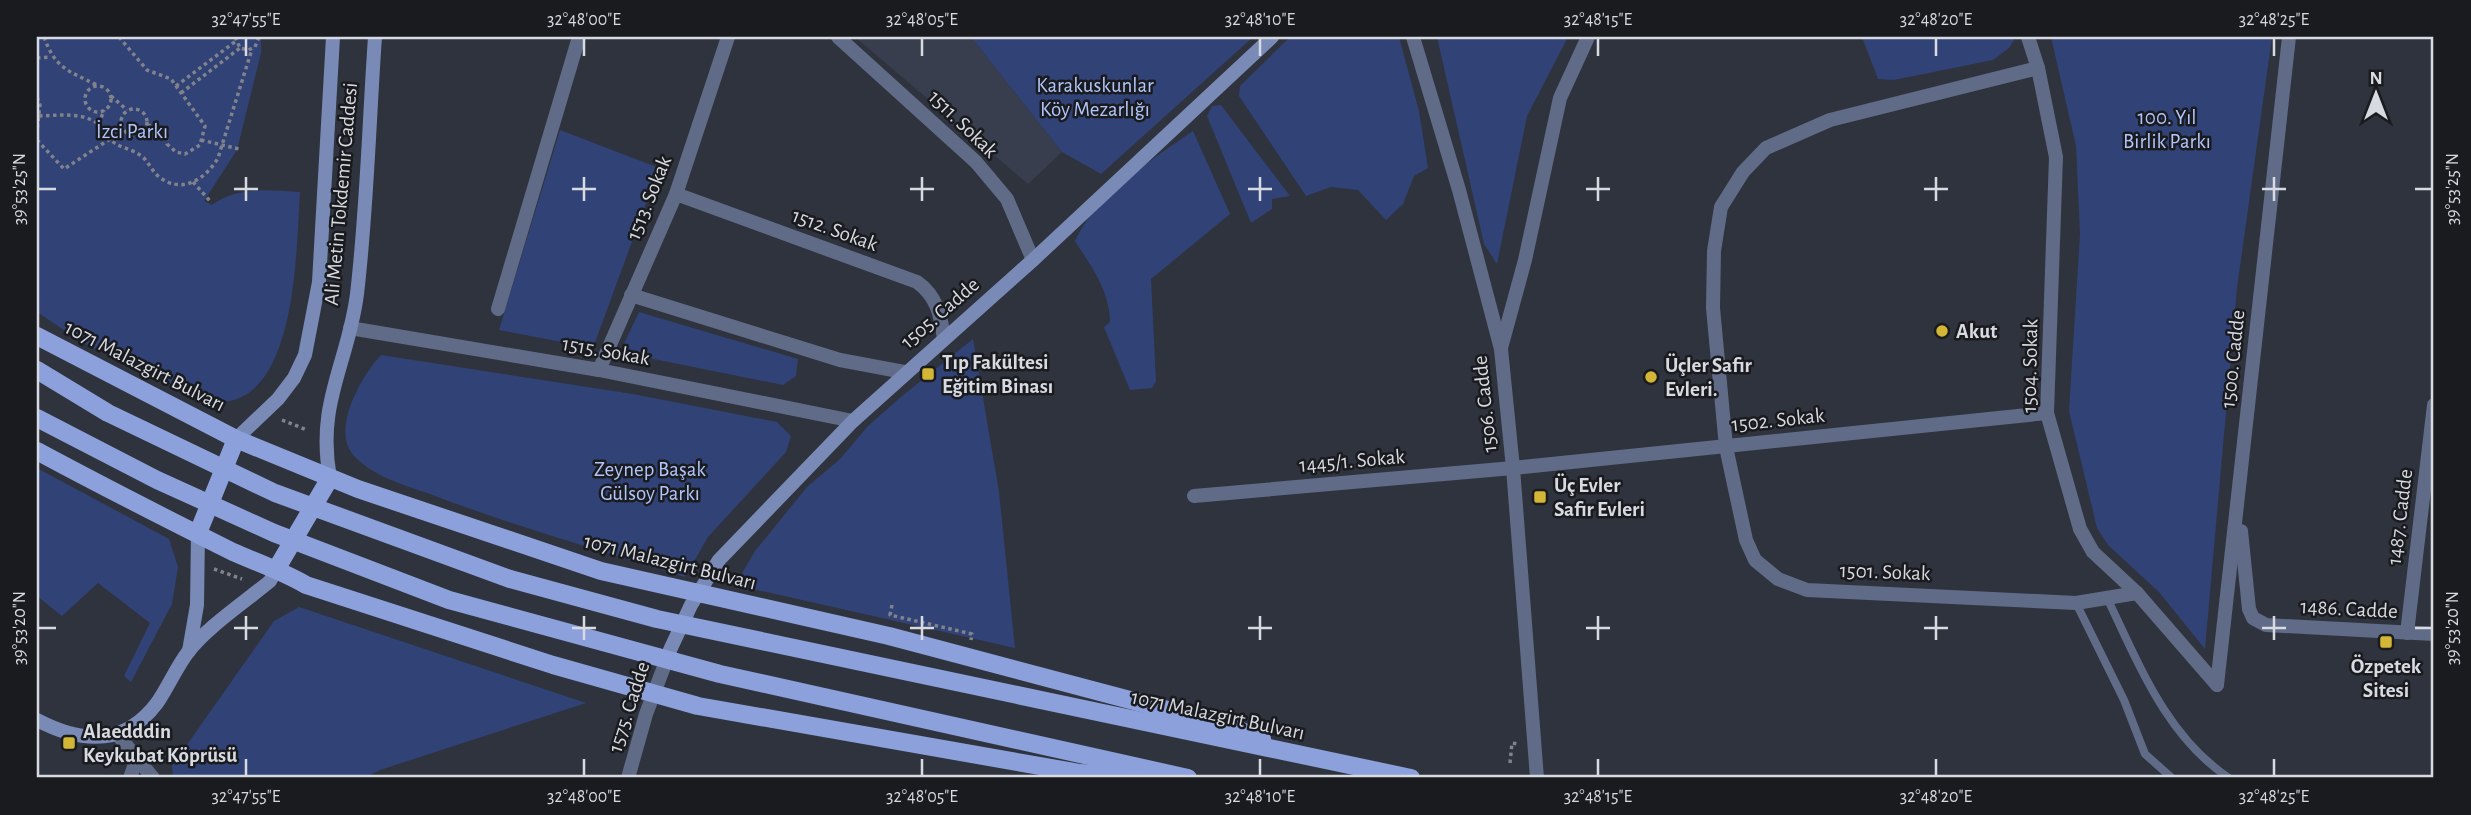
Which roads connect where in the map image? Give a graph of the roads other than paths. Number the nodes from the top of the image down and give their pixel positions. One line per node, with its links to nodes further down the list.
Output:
1 (333, 37): 27 (street, Ali Metin Tokdemir Caddesi)
2 (375, 37): 16 (street, Ali Metin Tokdemir Caddesi)
3 (579, 37): 15 (street)
4 (728, 37): 12 (street, 1513. Sokak)
5 (838, 37): 13 (street, 1511. Sokak)
6 (1272, 37): 13 (street, 1505. Cadde)
7 (1413, 37): 19 (street, 1506. Cadde)
8 (1588, 37): 19 (street)
9 (2028, 37): 11 (street, 1504. Sokak)
10 (2289, 37): 33 (street, 1500. Cadde)
11 (2038, 68): 24 (street, 1504. Sokak); 28 (street, 1501. Sokak)
12 (676, 194): 14 (street, 1513. Sokak); 18 (street, 1512. Sokak)
13 (1033, 260): 18 (street, 1505. Cadde)
14 (631, 295): 21 (street, 1513. Sokak); 22 (street)
15 (498, 309)
16 (350, 328): 21 (street, 1515. Sokak); 31 (street, Ali Metin Tokdemir Caddesi)
17 (37, 336): 27 (main road, 1071 Malazgirt Bulvarı)
18 (944, 339): 22 (street, 1505. Cadde)
19 (1501, 349): 30 (street, 1506. Cadde)
20 (37, 370): 48 (main road, 1071 Malazgirt Bulvarı)
21 (599, 370): 26 (street, 1515. Sokak)
22 (904, 372): 26 (street, 1505. Cadde)
23 (2434, 405): 40 (street, 1487. Cadde)
24 (2047, 413): 28 (street, 1502. Sokak); 36 (street, 1504. Sokak)
25 (37, 418): 54 (main road)
26 (853, 421): 42 (street, 1505. Cadde)
27 (236, 439): 31 (main road, 1071 Malazgirt Bulvarı); 34 (main road)
28 (1726, 447): 30 (street, 1502. Sokak); 38 (street, 1501. Sokak)
29 (37, 452): 34 (main road)
30 (1513, 468): 32 (street, 1445/1. Sokak); 49 (street, 1506. Cadde)
31 (330, 478): 35 (main road); 48 (main road, 1071 Malazgirt Bulvarı)
32 (1194, 496)
33 (2238, 502): 40 (street, 1486. Cadde); 44 (street, 1500. Cadde)
34 (198, 533): 35 (main road); 43 (street)
35 (277, 568): 43 (street); 53 (main road)
36 (2137, 593): 37 (street, 1501. Sokak); 44 (street, 1504. Sokak)
37 (2107, 598): 38 (street, 1501. Sokak); 57 (lane)
38 (2076, 603): 56 (lane)
39 (2434, 623): 40 (street, 1486. Cadde)
40 (2407, 633): 41 (street)
41 (2434, 634)
42 (670, 650): 52 (street, 1575. Cadde)
43 (189, 651): 46 (street)
44 (2217, 685)
45 (37, 720): 46 (street)
46 (118, 735): 47 (street)
47 (137, 758): 50 (street); 51 (street)
48 (1317, 760): 55 (main road, 1071 Malazgirt Bulvarı)
49 (1536, 772)
50 (130, 778)
51 (153, 778)
52 (628, 778)
53 (1149, 778)
54 (1188, 778)
55 (1411, 778)
56 (2172, 778)
57 (2229, 778)

